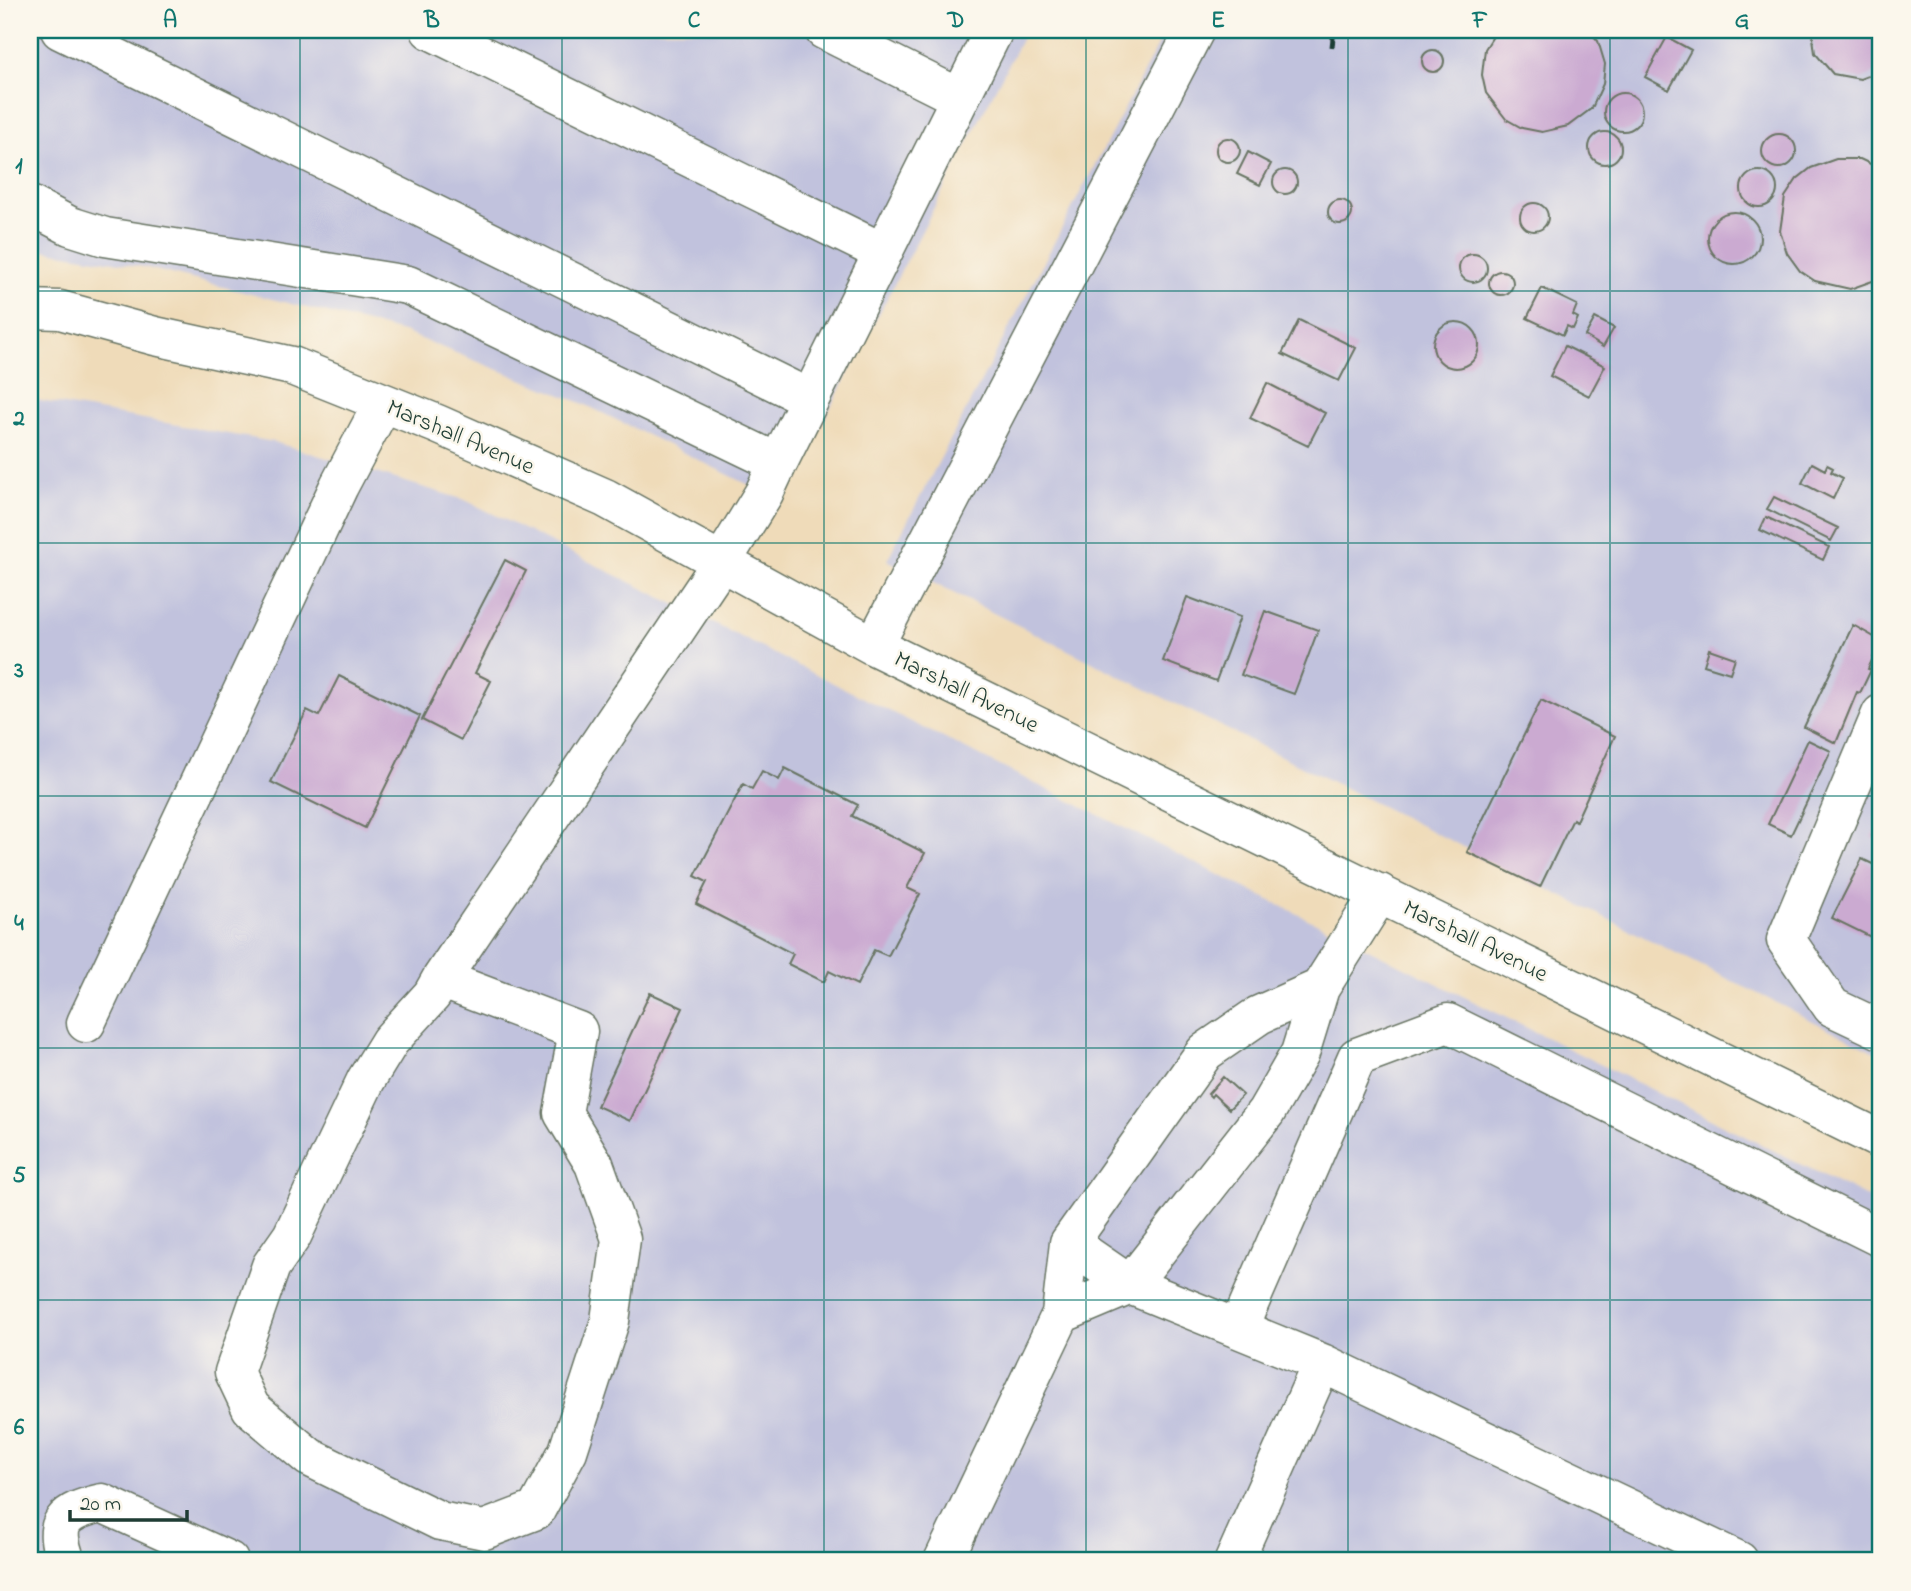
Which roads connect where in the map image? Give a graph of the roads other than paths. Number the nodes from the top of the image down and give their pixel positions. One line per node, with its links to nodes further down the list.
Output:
1 (60, 30): 10 (street)
2 (430, 30): 8 (street)
3 (824, 30): 6 (street)
4 (994, 30): 6 (street)
5 (1195, 30): 14 (street)
6 (960, 97): 8 (street)
7 (30, 205): 12 (street)
8 (883, 252): 10 (street)
9 (30, 309): 11 (street, Marshall Avenue)
10 (810, 398): 12 (street)
11 (383, 403): 13 (street, Marshall Avenue); 19 (street)
12 (778, 463): 13 (street)
13 (721, 562): 14 (street, Marshall Avenue); 17 (street)
14 (874, 646): 16 (street, Marshall Avenue)
15 (1881, 715): 20 (street)
16 (1380, 893): 18 (street); 21 (street, Marshall Avenue)
17 (441, 979): 17 (street)
18 (1320, 988): 23 (street); 24 (street)
19 (86, 1023)
20 (1881, 1030)
21 (1881, 1140)
22 (1881, 1238): 26 (street)
23 (1069, 1243): 24 (street); 25 (street)
24 (1130, 1285): 25 (street); 26 (street)
25 (1060, 1314): 30 (street)
26 (1239, 1327): 27 (street)
27 (1322, 1363): 31 (street); 32 (street)
28 (66, 1561): 29 (street)
29 (229, 1561)
30 (943, 1561)
31 (1234, 1561)
32 (1739, 1561)

